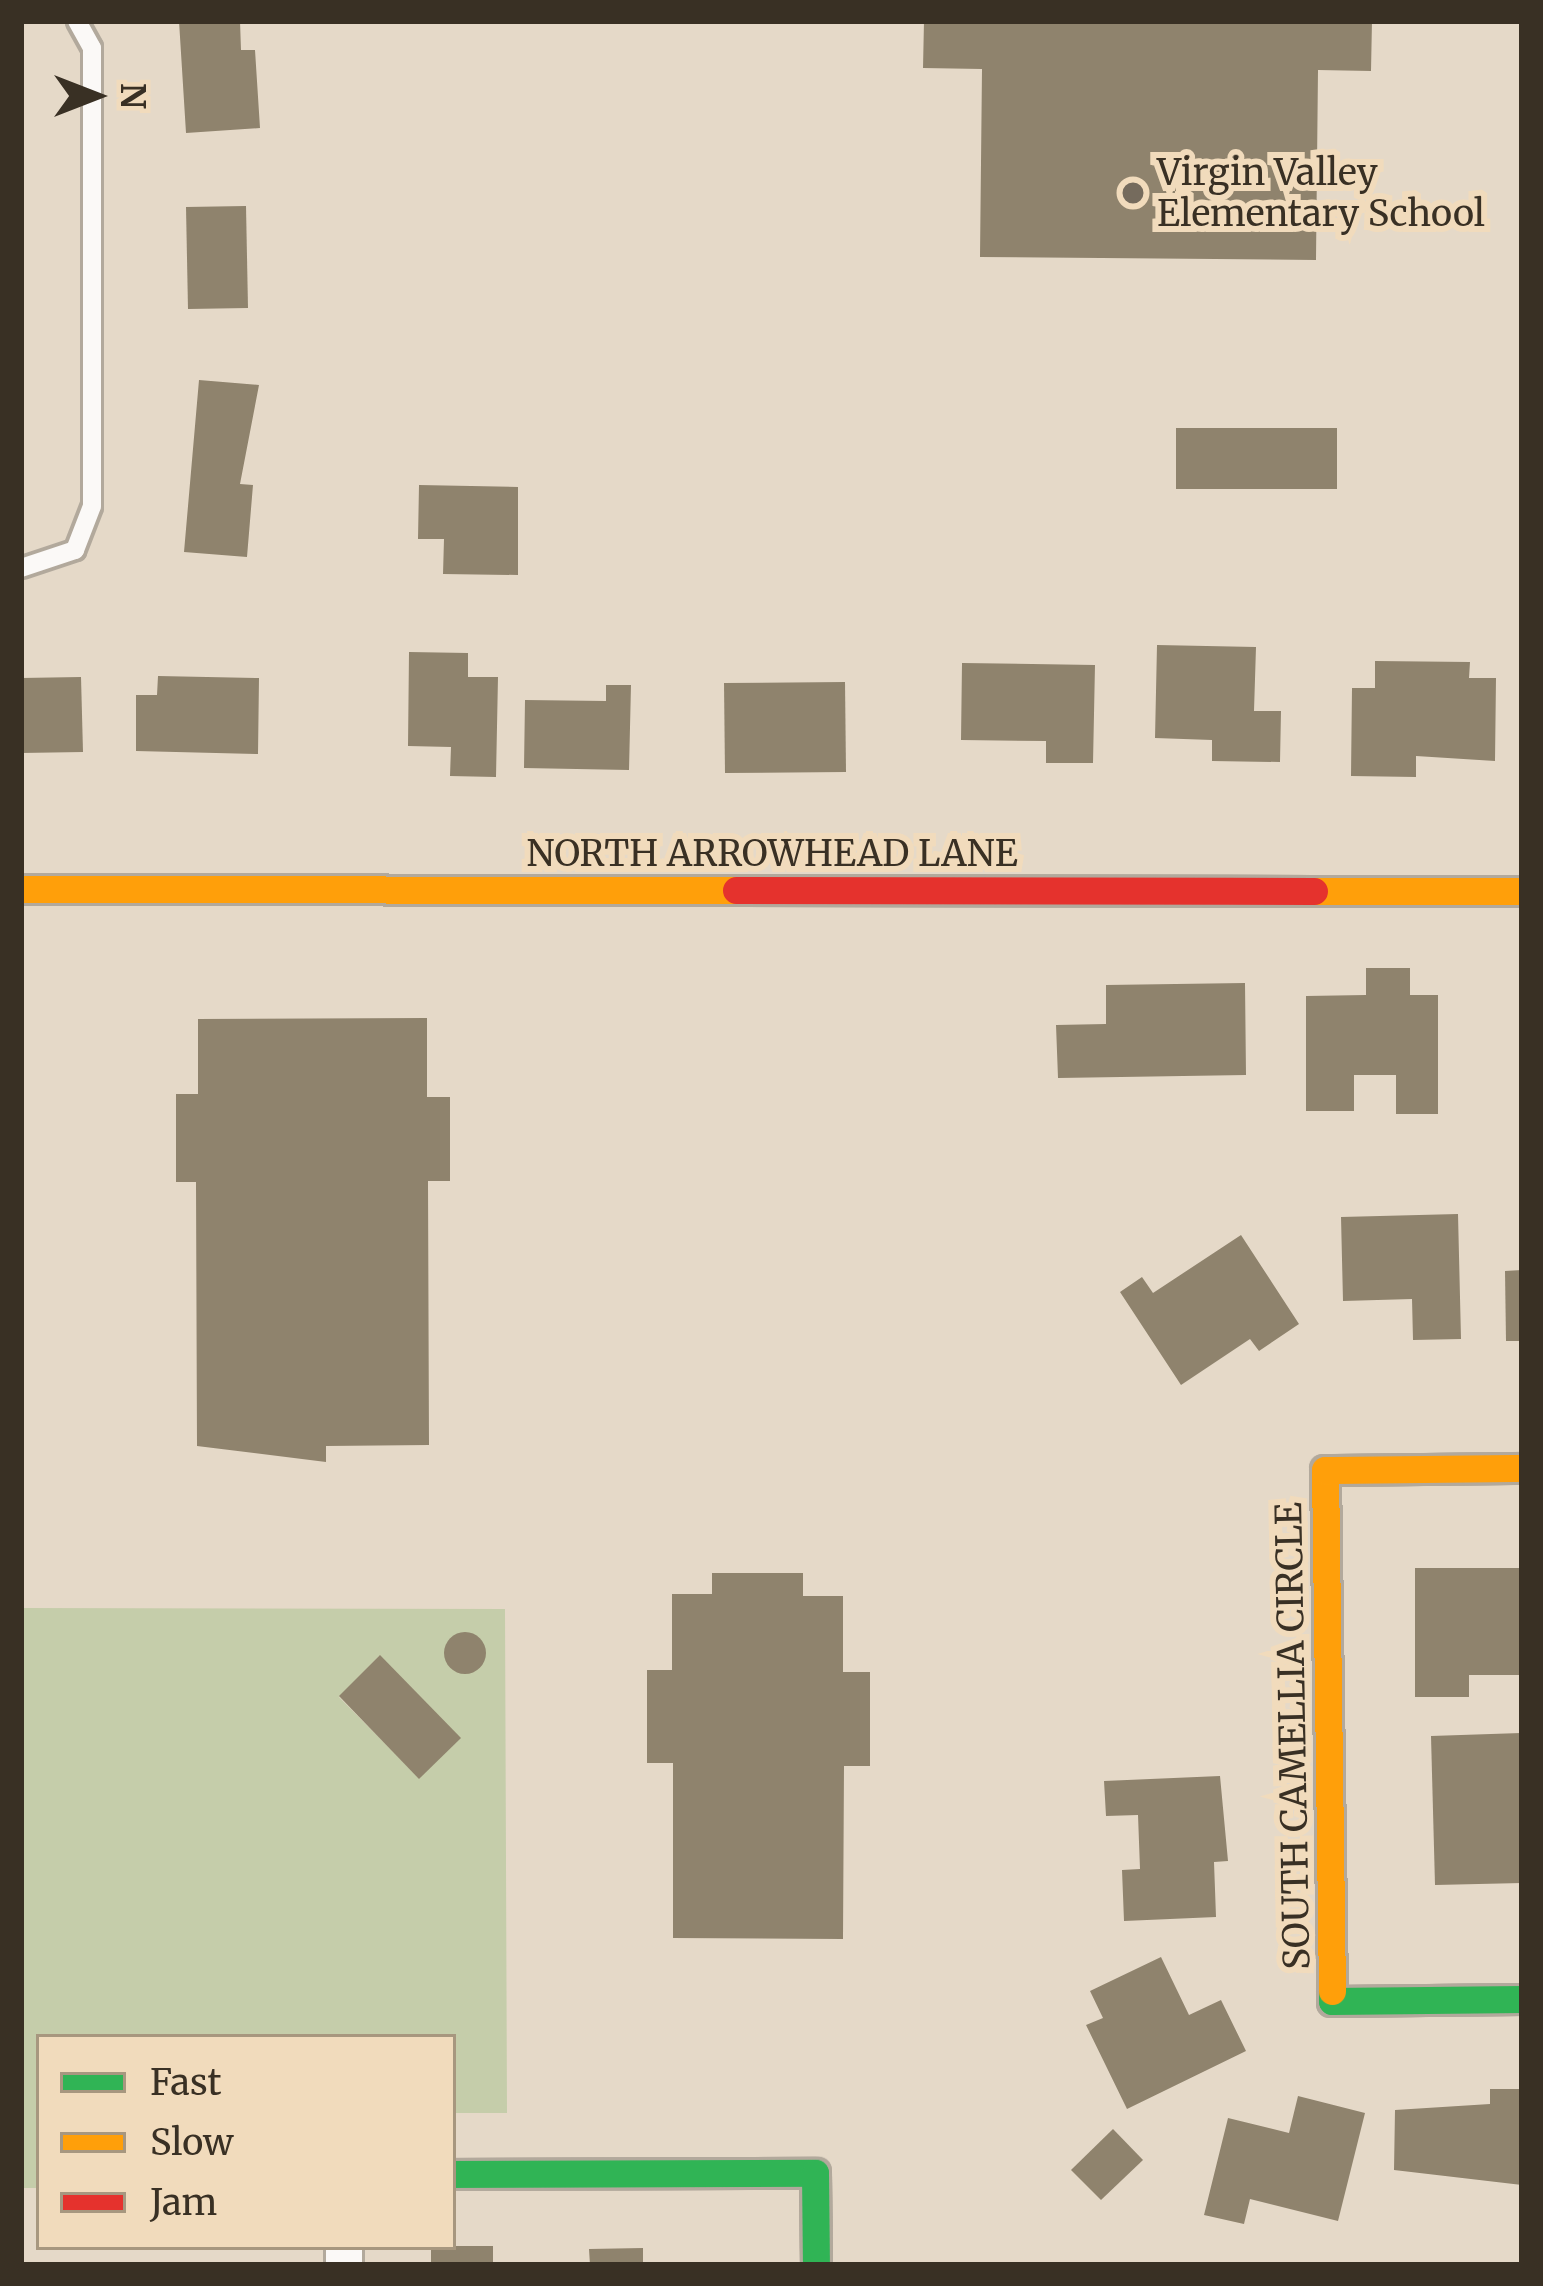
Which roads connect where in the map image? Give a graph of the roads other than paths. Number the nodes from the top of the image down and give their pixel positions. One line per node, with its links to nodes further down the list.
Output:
1 (77, 21): 2 (lane)
2 (21, 568)
3 (21, 889): 4 (street, NORTH ARROWHEAD LANE)
4 (1522, 891)
5 (1522, 1468): 6 (street, SOUTH CAMELLIA CIRCLE)
6 (1522, 1999)
7 (456, 2174): 8 (street)
8 (816, 2265)

